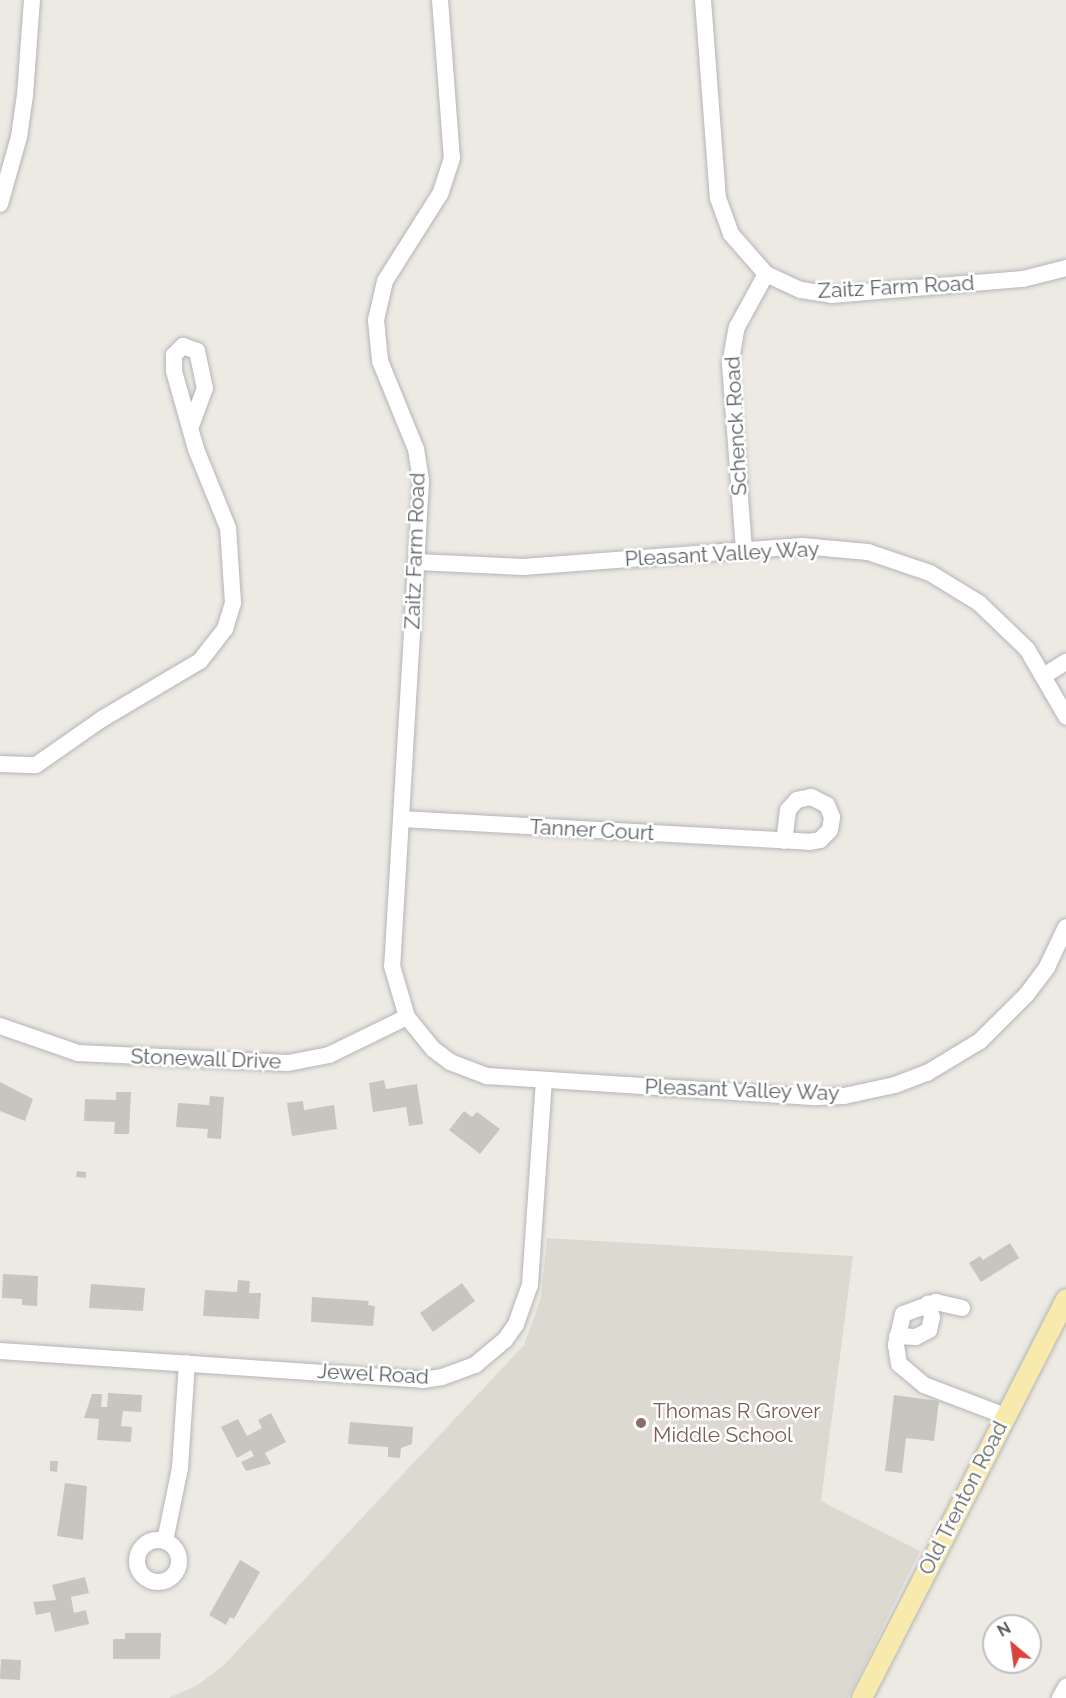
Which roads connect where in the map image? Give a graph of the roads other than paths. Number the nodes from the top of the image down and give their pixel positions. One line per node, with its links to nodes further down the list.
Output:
1 (32, 0): 4 (street)
2 (440, 0): 9 (street, Zaitz Farm Road)
3 (703, 0): 6 (street, Zaitz Farm Road)
4 (0, 204)
5 (1066, 268): 6 (street, Zaitz Farm Road)
6 (766, 274): 8 (street, Schenck Road)
7 (191, 426): 13 (street)
8 (744, 550): 9 (street, Pleasant Valley Way); 11 (street, Pleasant Valley Way)
9 (417, 562): 14 (street, Zaitz Farm Road)
10 (1066, 662): 11 (street)
11 (1045, 675): 12 (street, Pleasant Valley Way)
12 (1066, 716)
13 (0, 764)
14 (401, 819): 15 (street, Tanner Court); 17 (street, Zaitz Farm Road)
15 (784, 841)
16 (1066, 927): 19 (street, Pleasant Valley Way)
17 (407, 1017): 18 (street, Stonewall Drive); 19 (street, Pleasant Valley Way)
18 (0, 1026)
19 (544, 1080): 25 (street, Jewel Road)
20 (1066, 1299): 26 (main road, Old Trenton Road)
21 (928, 1304): 22 (street); 23 (street); 23 (street)
22 (962, 1308)
23 (897, 1336): 26 (street)
24 (0, 1352): 25 (street, Jewel Road)
25 (187, 1363): 27 (street)
26 (1005, 1416): 29 (main road, Old Trenton Road)
27 (165, 1541)
28 (1066, 1688): 30 (street)
29 (862, 1698)
30 (1060, 1698)

